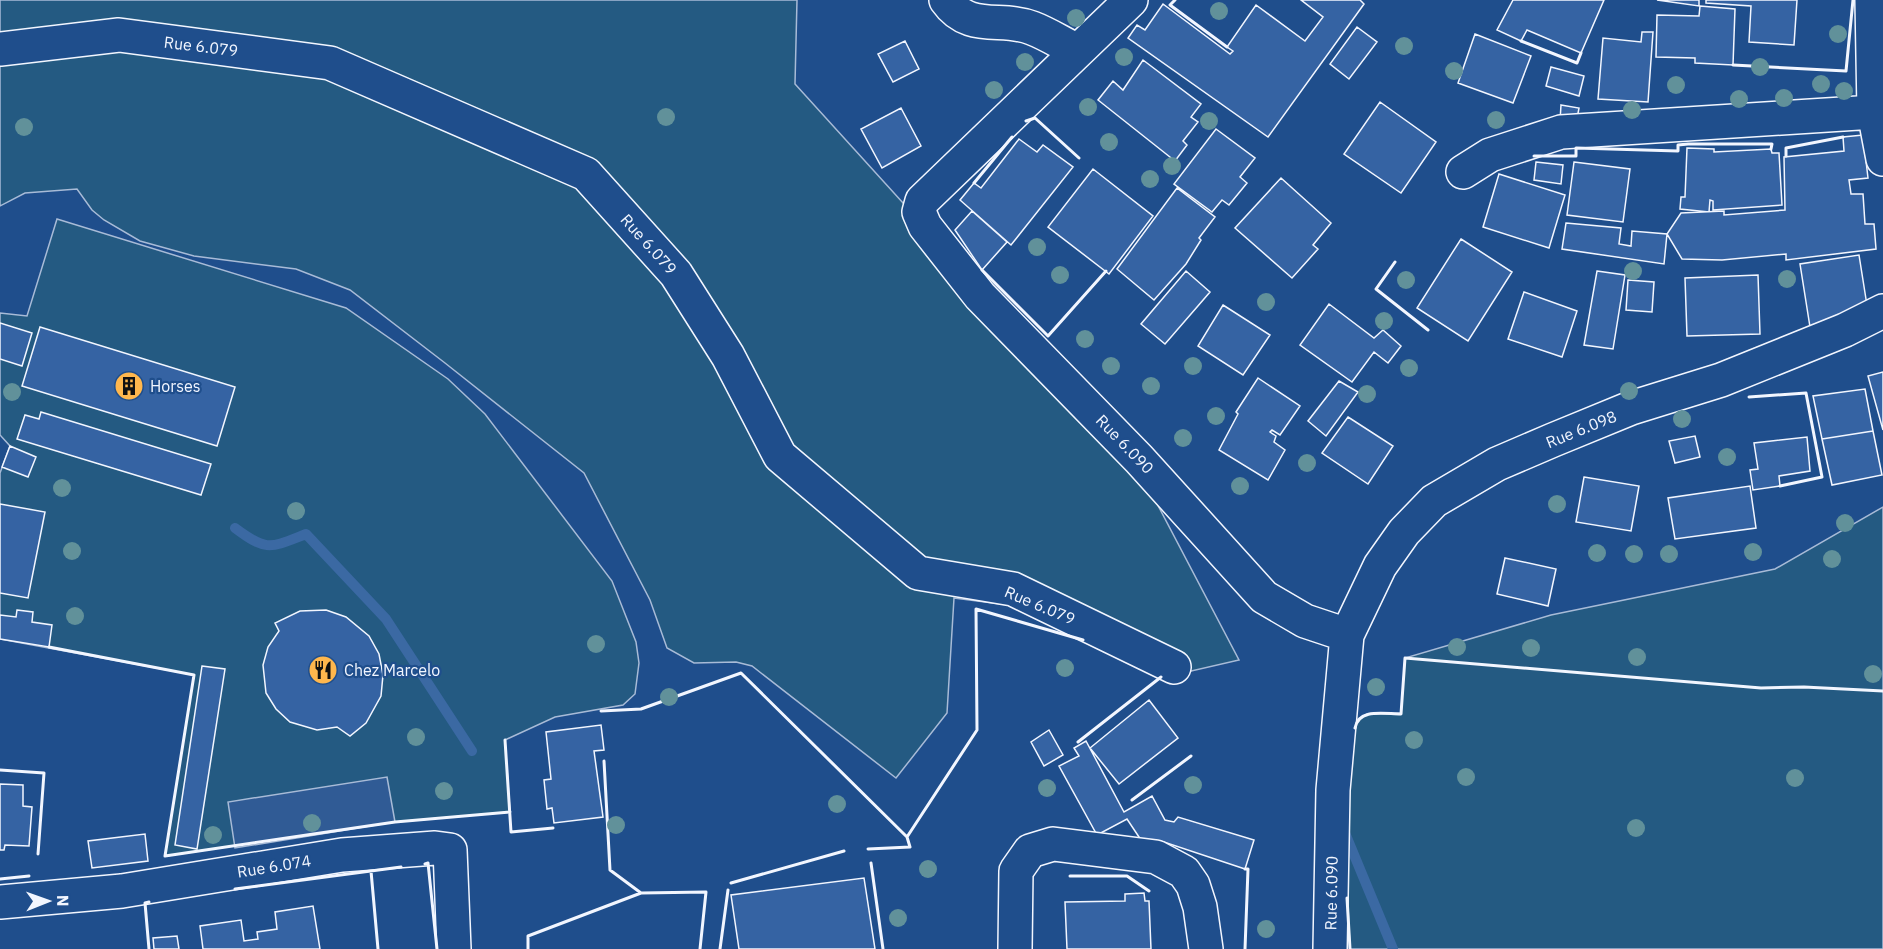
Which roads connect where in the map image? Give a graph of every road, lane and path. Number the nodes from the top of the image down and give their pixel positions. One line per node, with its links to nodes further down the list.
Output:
1 (946, 0): 5 (street)
2 (1131, 0): 5 (street, Rue 6.090)
3 (1872, 0): 6 (street)
4 (0, 49): 11 (street, Rue 6.079)
5 (1078, 51): 10 (street, Rue 6.090)
6 (1874, 112): 7 (street); 8 (street)
7 (1883, 159)
8 (1464, 172)
9 (1883, 310): 10 (street, Rue 6.098)
10 (1347, 635): 16 (street, Rue 6.090)
11 (1174, 667)
12 (0, 902): 13 (street, Rue 6.074)
13 (454, 949)
14 (1015, 949): 15 (street)
15 (1206, 949)
16 (1330, 949)

